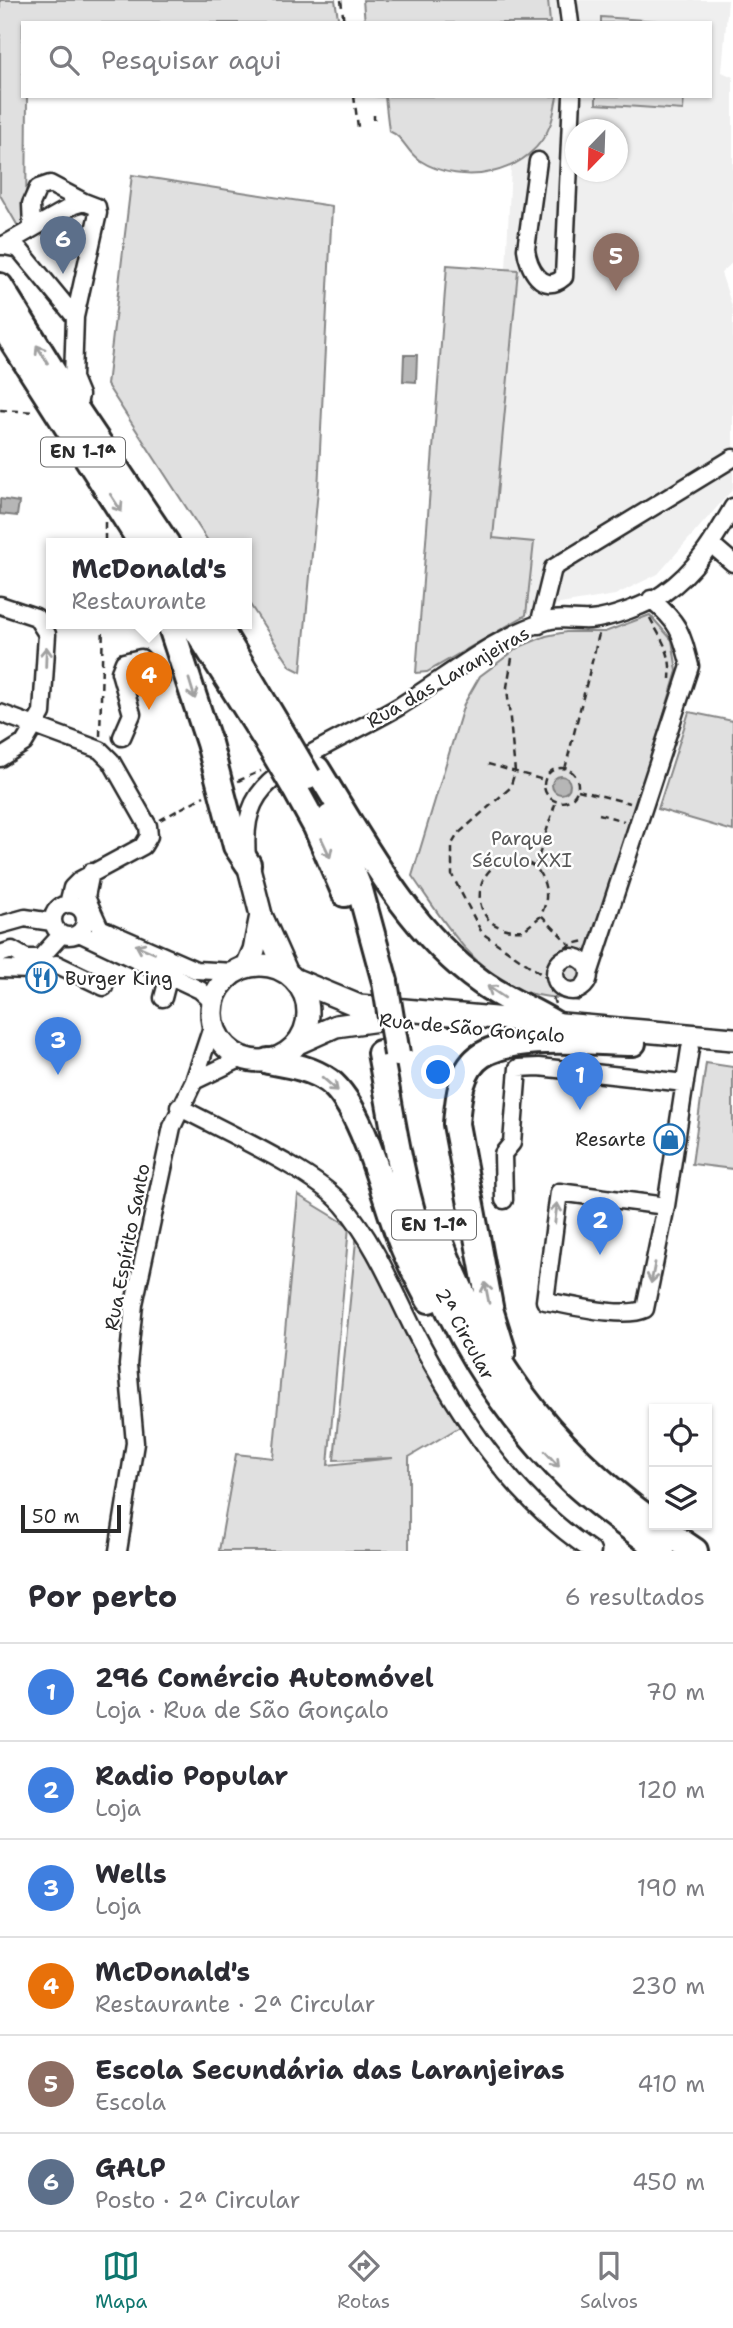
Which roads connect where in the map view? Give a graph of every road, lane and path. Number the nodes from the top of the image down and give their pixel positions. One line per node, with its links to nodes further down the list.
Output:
1 (341, 0): 3 (path)
2 (567, 0): 4 (street)
3 (344, 21)
4 (570, 21)
5 (354, 98): 9 (path)
6 (572, 98): 10 (street)
7 (374, 115): 8 (path)
8 (374, 120)
9 (358, 127)
10 (538, 160)
11 (84, 202): 12 (street); 12 (street); 15 (street)
12 (32, 229): 13 (street)
13 (1, 246): 15 (street)
14 (0, 286): 19 (highway, EN 1-1ª, one-way to 14)
15 (75, 317): 19 (street)
16 (0, 321): 18 (highway, EN 1-1ª)
17 (0, 343): 18 (street)
18 (26, 363): 22 (highway, EN 1-1ª, one-way to 22)
19 (78, 412): 23 (highway, EN 1-1ª)
20 (733, 458): 29 (street)
21 (733, 507): 24 (street, Rua das Laranjeiras)
22 (139, 538)
23 (163, 538)
24 (711, 544): 25 (street); 26 (street, Rua das Laranjeiras)
25 (733, 563)
26 (646, 601): 28 (street, Rua das Laranjeiras); 36 (path); 62 (street)
27 (0, 605): 38 (street, one-way to 27)
28 (604, 617): 29 (street, Rua das Laranjeiras); 44 (path)
29 (539, 625): 53 (street, Rua das Laranjeiras)
30 (103, 629): 41 (path)
31 (172, 629): 53 (highway, one-way to 53)
32 (197, 629): 40 (highway, EN 1-1ª)
33 (220, 629): 40 (highway, EN 1-1ª)
34 (512, 658): 45 (path)
35 (161, 679): 39 (street)
36 (670, 683)
37 (0, 713): 38 (street)
38 (37, 724): 41 (street); 42 (street)
39 (122, 737)
40 (279, 744): 46 (highway, EN 1-1ª, bridge)
41 (100, 750): 52 (street)
42 (0, 758)
43 (488, 764): 45 (path)
44 (565, 769): 47 (path); 48 (path)
45 (515, 772): 47 (path); 71 (path)
46 (306, 778): 76 (highway, one-way to 46); 82 (highway, EN 1-1ª, bridge)
47 (544, 780): 50 (path)
48 (578, 790): 50 (path); 51 (path)
49 (205, 795): 52 (path)
50 (556, 801): 54 (path)
51 (599, 814)
52 (148, 827): 55 (street)
53 (248, 864): 57 (main road, Rua das Laranjeiras)
54 (535, 868): 58 (path); 63 (path)
55 (91, 873): 56 (street); 61 (street)
56 (68, 904): 60 (street); 61 (street)
57 (261, 915): 66 (main road, Rua das Laranjeiras); 70 (main road, Rua das Laranjeiras)
58 (541, 916)
59 (0, 925): 60 (street)
60 (57, 928): 61 (street); 64 (street)
61 (88, 928): 66 (street, one-way to 61); 69 (street)
62 (593, 943): 63 (path); 65 (street); 68 (street)
63 (569, 944): 71 (path)
64 (0, 954)
65 (579, 958): 68 (street); 68 (street)
66 (240, 969): 70 (main road); 74 (main road)
67 (0, 970): 72 (street)
68 (589, 974)
69 (169, 975): 73 (street); 74 (street)
70 (292, 976): 76 (main road, Rua de São Gonçalo); 78 (main road)
71 (547, 978): 76 (path)
72 (104, 987)
73 (163, 998)
74 (213, 1002): 75 (main road)
75 (213, 1024): 83 (main road); 85 (street, Rua Espírito Santo)
76 (555, 1024): 77 (main road, Rua de São Gonçalo)
77 (733, 1039)
78 (298, 1043): 79 (main road, Rua de São Gonçalo); 84 (main road)
79 (633, 1043): 80 (main road, Rua de São Gonçalo); 91 (highway, one-way to 79)
80 (690, 1049): 81 (main road, Rua de São Gonçalo); 86 (street)
81 (733, 1052)
82 (388, 1053): 90 (highway, 2ª Circular / EN 1-1ª); 91 (highway, 2ª Circular / EN 1-1ª)
83 (242, 1058): 84 (main road); 85 (street)
84 (268, 1061): 90 (highway, one-way to 90)
85 (194, 1082): 87 (street, Rua Espírito Santo)
86 (684, 1083): 88 (street); 89 (street)
87 (179, 1107): 94 (street, Rua Espírito Santo); 95 (street)
88 (504, 1200)
89 (666, 1206): 89 (street, one-way to 89)
90 (467, 1345): 96 (highway, 2ª Circular / EN 1-1ª, one-way to 96)
91 (511, 1382): 92 (highway, 2ª Circular / EN 1-1ª)
92 (649, 1518)
93 (665, 1530): 97 (highway, 2ª Circular / EN 1-1ª)
94 (118, 1551)
95 (592, 1551)
96 (662, 1551)
97 (695, 1551)

